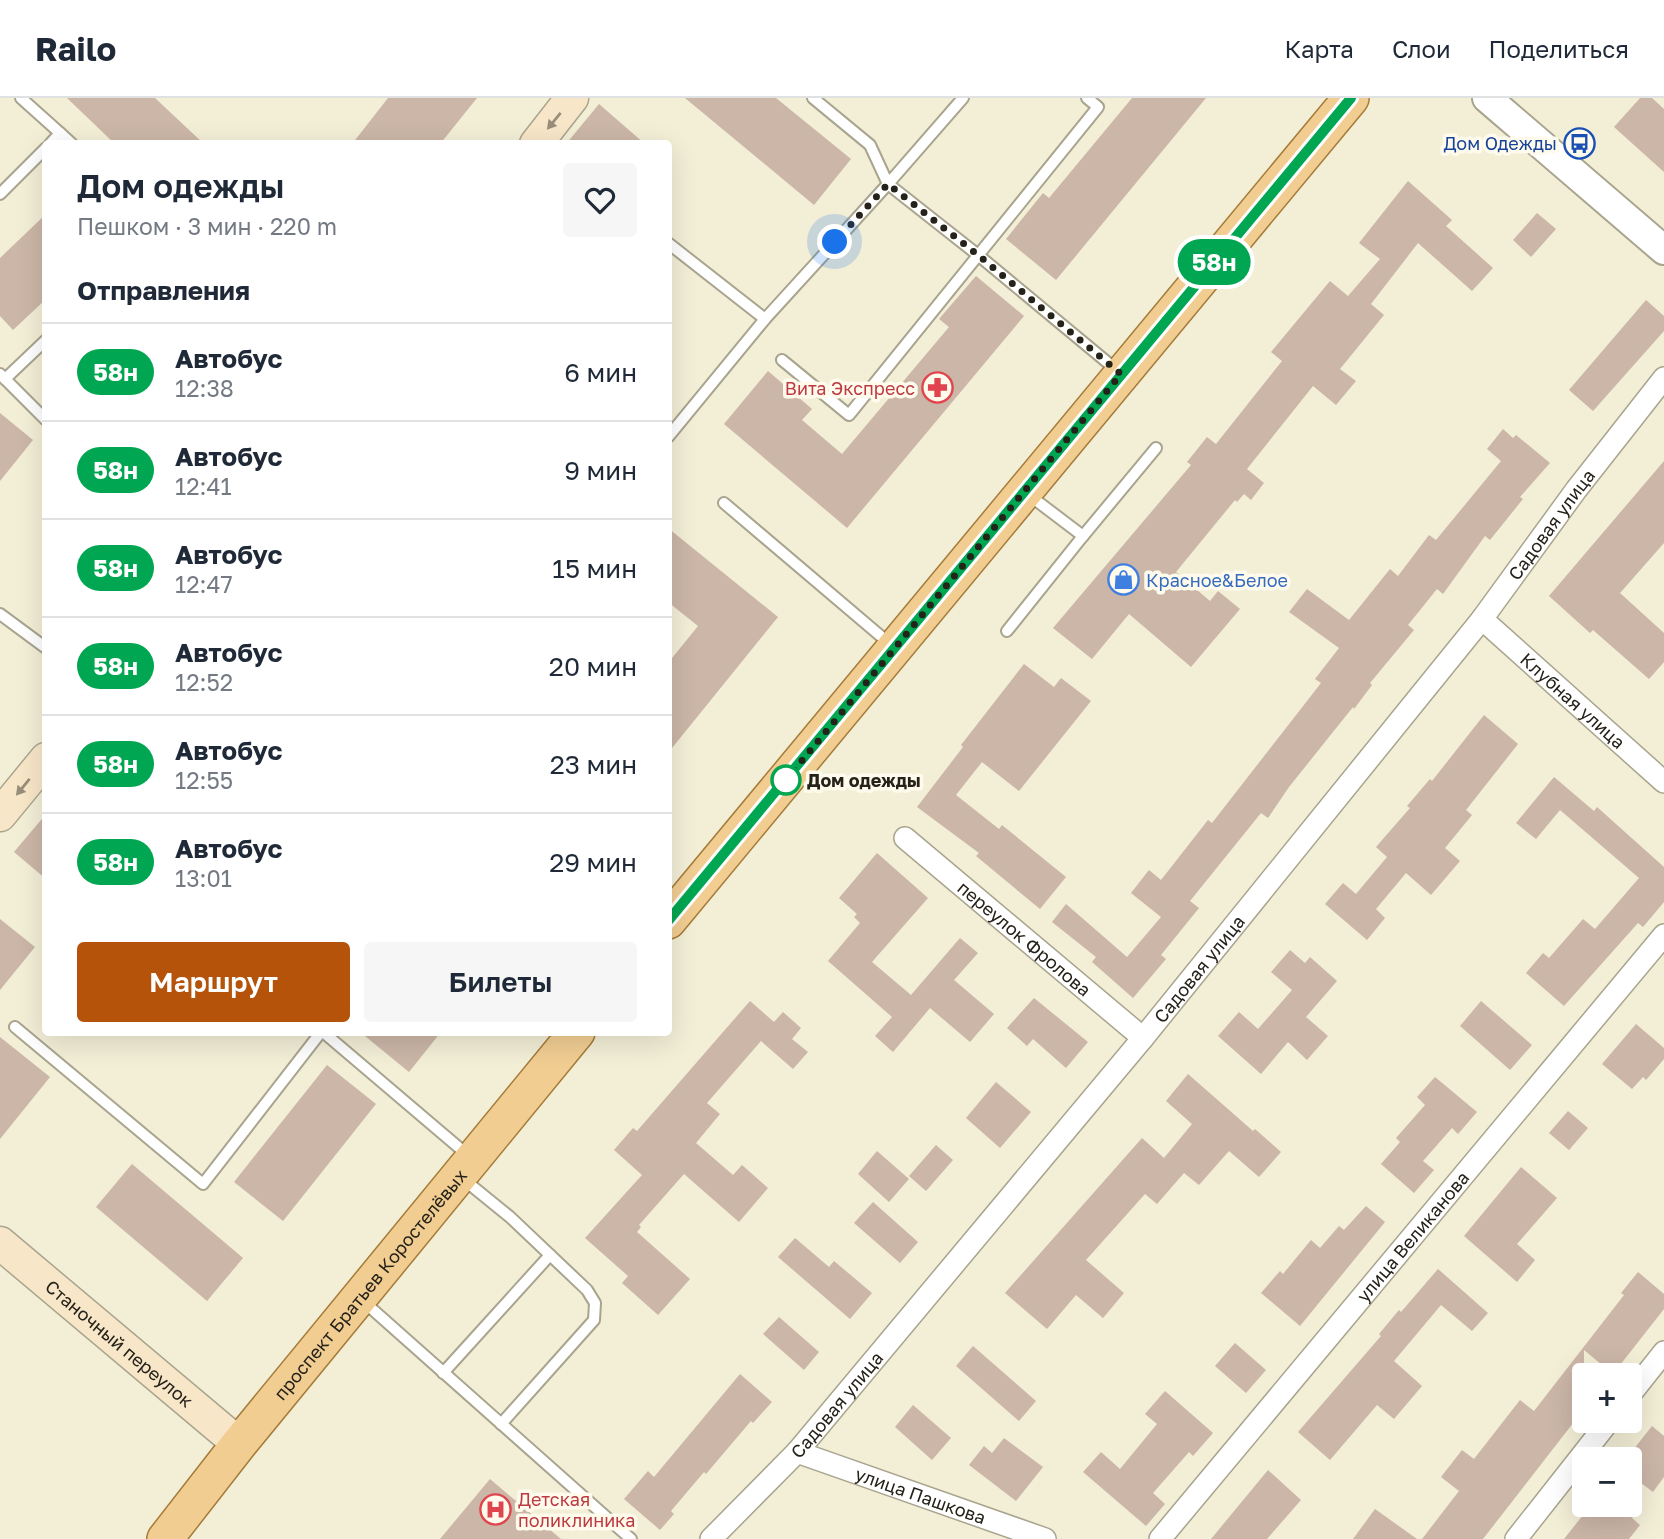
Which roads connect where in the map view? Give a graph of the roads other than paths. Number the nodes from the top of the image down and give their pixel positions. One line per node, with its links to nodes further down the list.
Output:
1 (21, 98): 8 (lane)
2 (572, 98): 11 (main road, one-way to 11)
3 (813, 98): 13 (lane)
4 (963, 98): 13 (lane)
5 (1087, 98): 17 (lane)
6 (1351, 98): 21 (main road)
7 (1487, 98): 16 (street)
8 (60, 133): 9 (lane); 10 (lane)
9 (54, 140)
10 (68, 140)
11 (539, 140)
12 (42, 152): 14 (lane)
13 (888, 184): 17 (lane); 18 (lane)
14 (0, 194)
15 (672, 246): 18 (lane)
16 (1664, 250)
17 (978, 255): 20 (lane); 21 (lane)
18 (765, 318): 25 (lane)
19 (42, 343): 22 (lane)
20 (782, 360)
21 (1121, 374): 27 (main road)
22 (3, 377): 24 (lane)
23 (1664, 379): 31 (street, Садовая улица)
24 (42, 415)
25 (672, 433)
26 (1156, 448): 29 (lane)
27 (1024, 491): 29 (lane); 34 (main road)
28 (724, 503): 34 (lane)
29 (1083, 536): 32 (lane)
30 (0, 614): 33 (lane)
31 (1482, 619): 36 (street, Клубная улица); 45 (street, Садовая улица)
32 (1007, 631)
33 (42, 645)
34 (895, 648): 39 (main road)
35 (42, 764): 37 (main road, one-way to 37)
36 (1664, 782)
37 (0, 815)
38 (905, 838): 45 (street, переулок Фролова)
39 (672, 916)
40 (1664, 936): 61 (street, улица Великанова)
41 (15, 1027): 42 (lane)
42 (319, 1036)
43 (326, 1036): 46 (lane)
44 (574, 1036): 46 (main road, проспект Братьев Коростелёвых)
45 (1143, 1038): 56 (street, Садовая улица)
46 (466, 1168): 48 (lane); 49 (main road, проспект Братьев Коростелёвых)
47 (0, 1243): 55 (main road, Станочный переулок)
48 (550, 1255): 51 (lane); 53 (lane)
49 (360, 1298): 51 (lane); 55 (main road, проспект Братьев Коростелёвых)
50 (1664, 1352): 52 (street)
51 (443, 1373): 53 (lane)
52 (1642, 1380)
53 (502, 1424): 58 (lane)
54 (1600, 1433): 62 (street)
55 (239, 1444): 57 (main road, проспект Братьев Коростелёвых)
56 (797, 1452): 59 (street, Садовая улица); 60 (street, улица Пашкова)
57 (165, 1539)
58 (631, 1539)
59 (711, 1539)
60 (1045, 1539)
61 (1160, 1539)
62 (1516, 1539)

